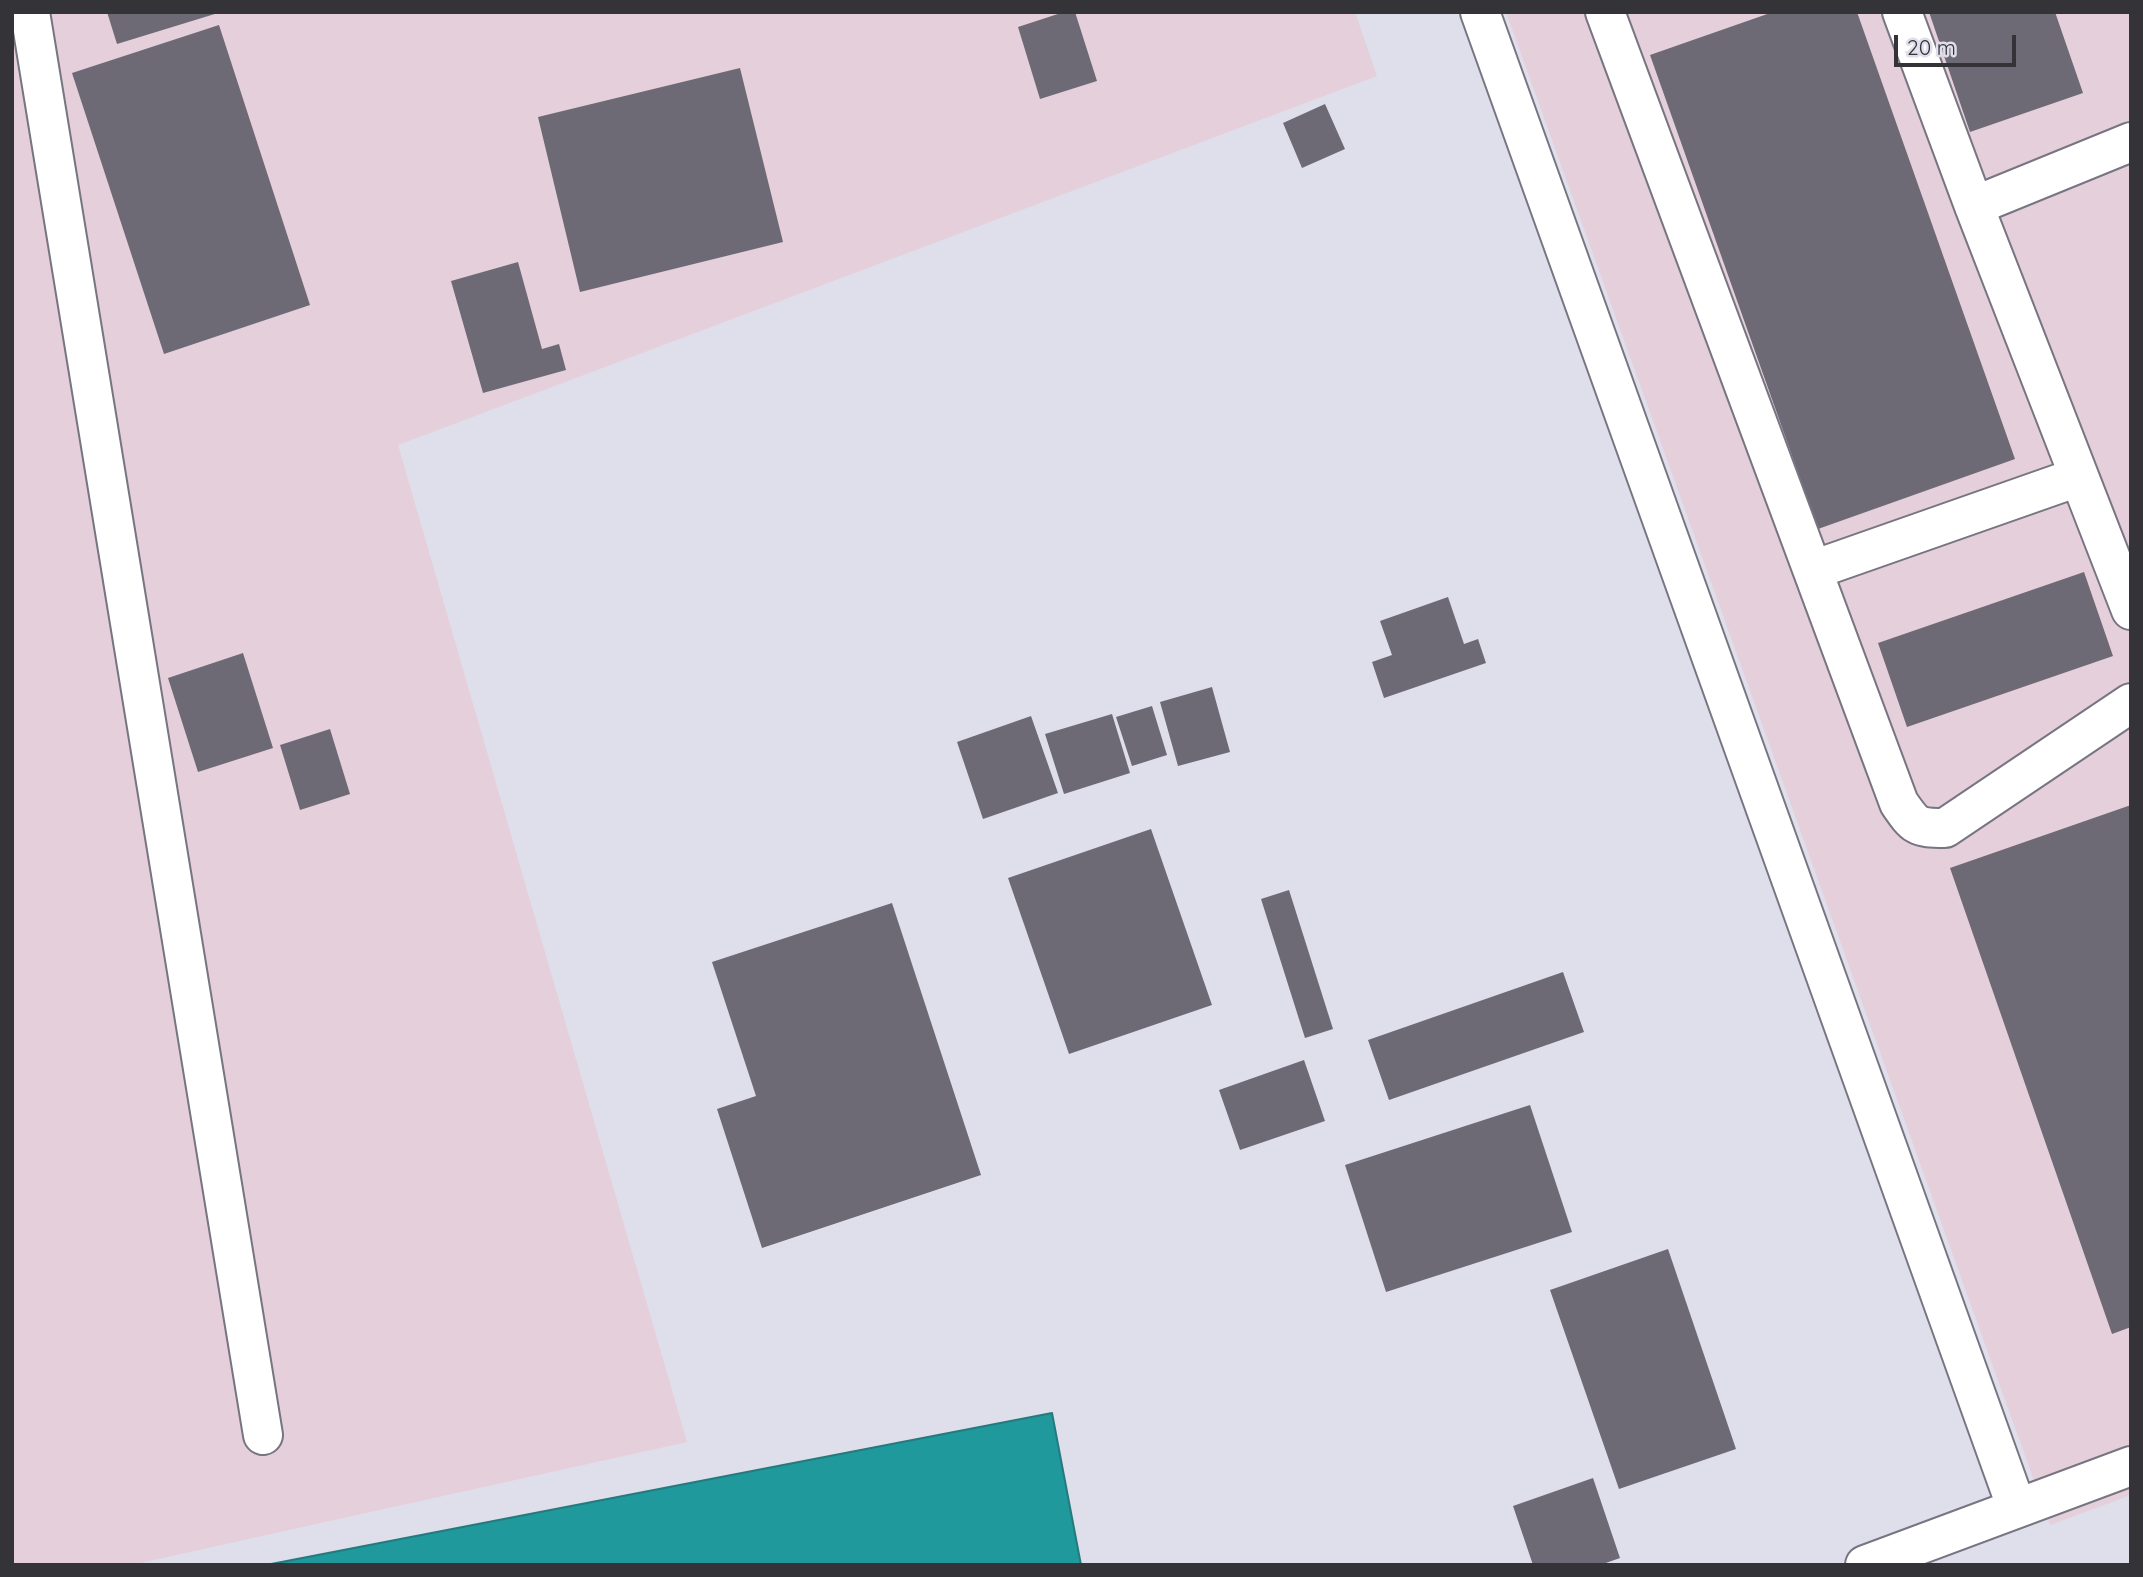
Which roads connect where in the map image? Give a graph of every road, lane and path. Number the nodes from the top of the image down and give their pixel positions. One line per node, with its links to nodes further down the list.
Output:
1 (30, 12): 11 (lane)
2 (1480, 12): 13 (lane)
3 (1605, 12): 8 (lane)
4 (1902, 12): 6 (lane)
5 (2131, 142): 6 (lane)
6 (1974, 206): 7 (lane)
7 (2078, 477): 8 (lane); 9 (lane)
8 (1813, 570): 10 (lane)
9 (2131, 610)
10 (2131, 702)
11 (263, 1435)
12 (2131, 1466): 13 (lane)
13 (2016, 1506): 14 (lane)
14 (1865, 1565)

